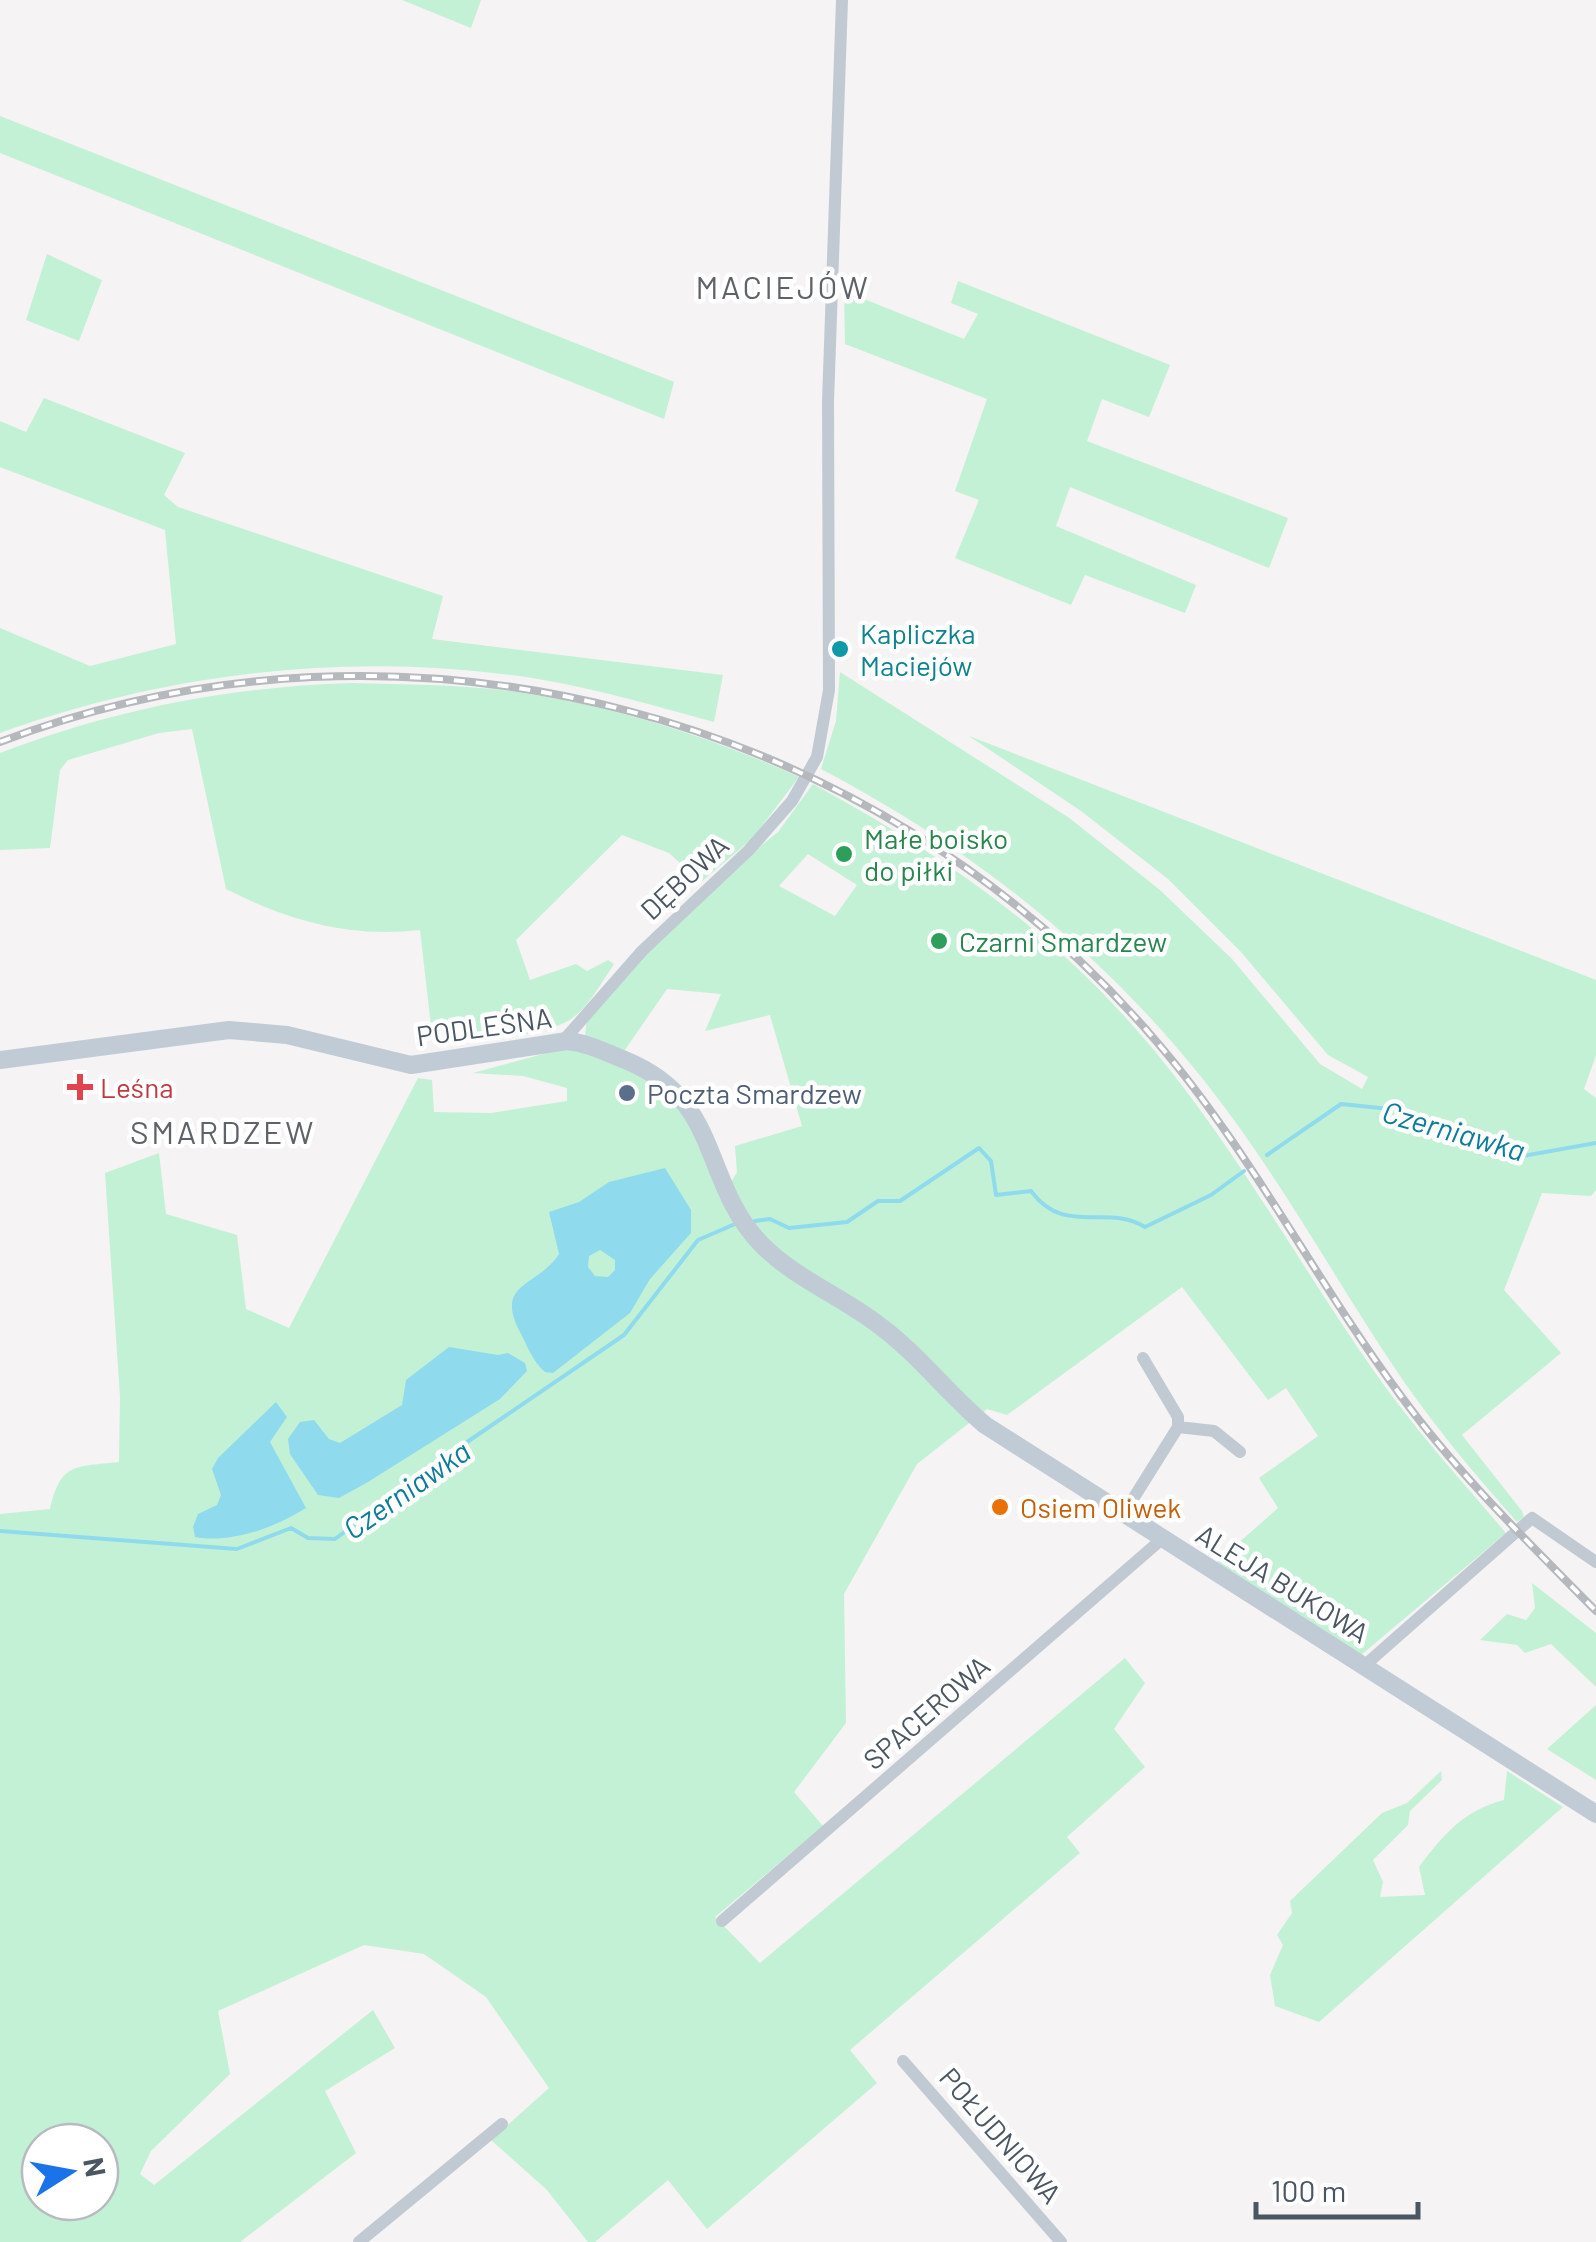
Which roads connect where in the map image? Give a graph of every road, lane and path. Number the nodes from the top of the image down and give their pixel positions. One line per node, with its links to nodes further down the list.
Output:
1 (842, 0): 2 (street, DĘBOWA)
2 (588, 1010): 3 (street, DĘBOWA); 4 (street)
3 (563, 1041): 4 (street, PODLEŚNA); 5 (street, PODLEŚNA)
4 (584, 1043): 7 (street, PODLEŚNA)
5 (0, 1060)
6 (1144, 1358): 8 (street)
7 (946, 1390): 10 (street, ALEJA BUKOWA)
8 (1178, 1427): 9 (street); 10 (street)
9 (1240, 1452)
10 (1123, 1515): 11 (street, ALEJA BUKOWA)
11 (1162, 1539): 13 (street, ALEJA BUKOWA); 15 (street, SPACEROWA)
12 (1596, 1562): 13 (street)
13 (1364, 1666): 14 (street, ALEJA BUKOWA)
14 (1596, 1814)
15 (722, 1921)
16 (902, 2061): 19 (street, POŁUDNIOWA)
17 (502, 2124): 18 (street)
18 (360, 2242)
19 (1061, 2242)

